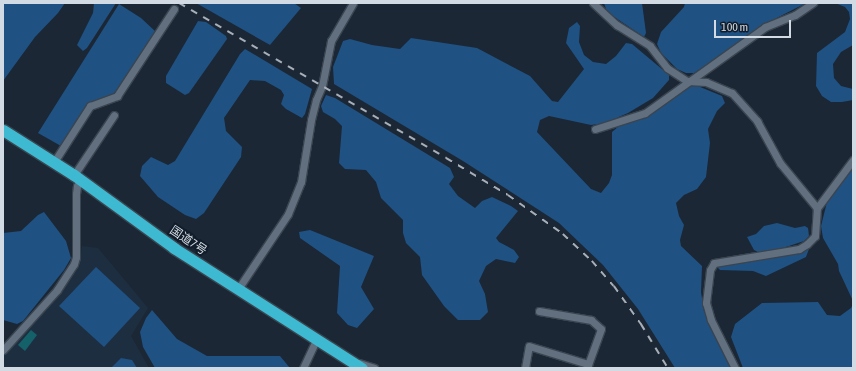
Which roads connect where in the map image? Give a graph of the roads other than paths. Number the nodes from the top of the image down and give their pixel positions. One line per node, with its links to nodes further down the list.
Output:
1 (353, 3): 13 (street)
2 (593, 3): 5 (street)
3 (813, 3): 5 (street)
4 (174, 9): 10 (street)
5 (687, 81): 7 (street); 12 (street)
6 (114, 115): 11 (street)
7 (595, 129)
8 (3, 130): 10 (highway, 国道7号)
9 (853, 160): 12 (street)
10 (54, 162): 11 (highway, 国道7号)
11 (78, 177): 13 (highway, 国道7号); 16 (street)
12 (817, 208): 23 (street)
13 (238, 289): 15 (highway, 国道7号)
14 (539, 312): 18 (street)
15 (316, 340): 17 (highway, 国道7号); 19 (street)
16 (3, 350)
17 (352, 361): 20 (highway, 国道7号); 21 (street)
18 (588, 366): 22 (street)
19 (303, 368)
20 (362, 368)
21 (374, 368)
22 (525, 368)
23 (735, 368)

